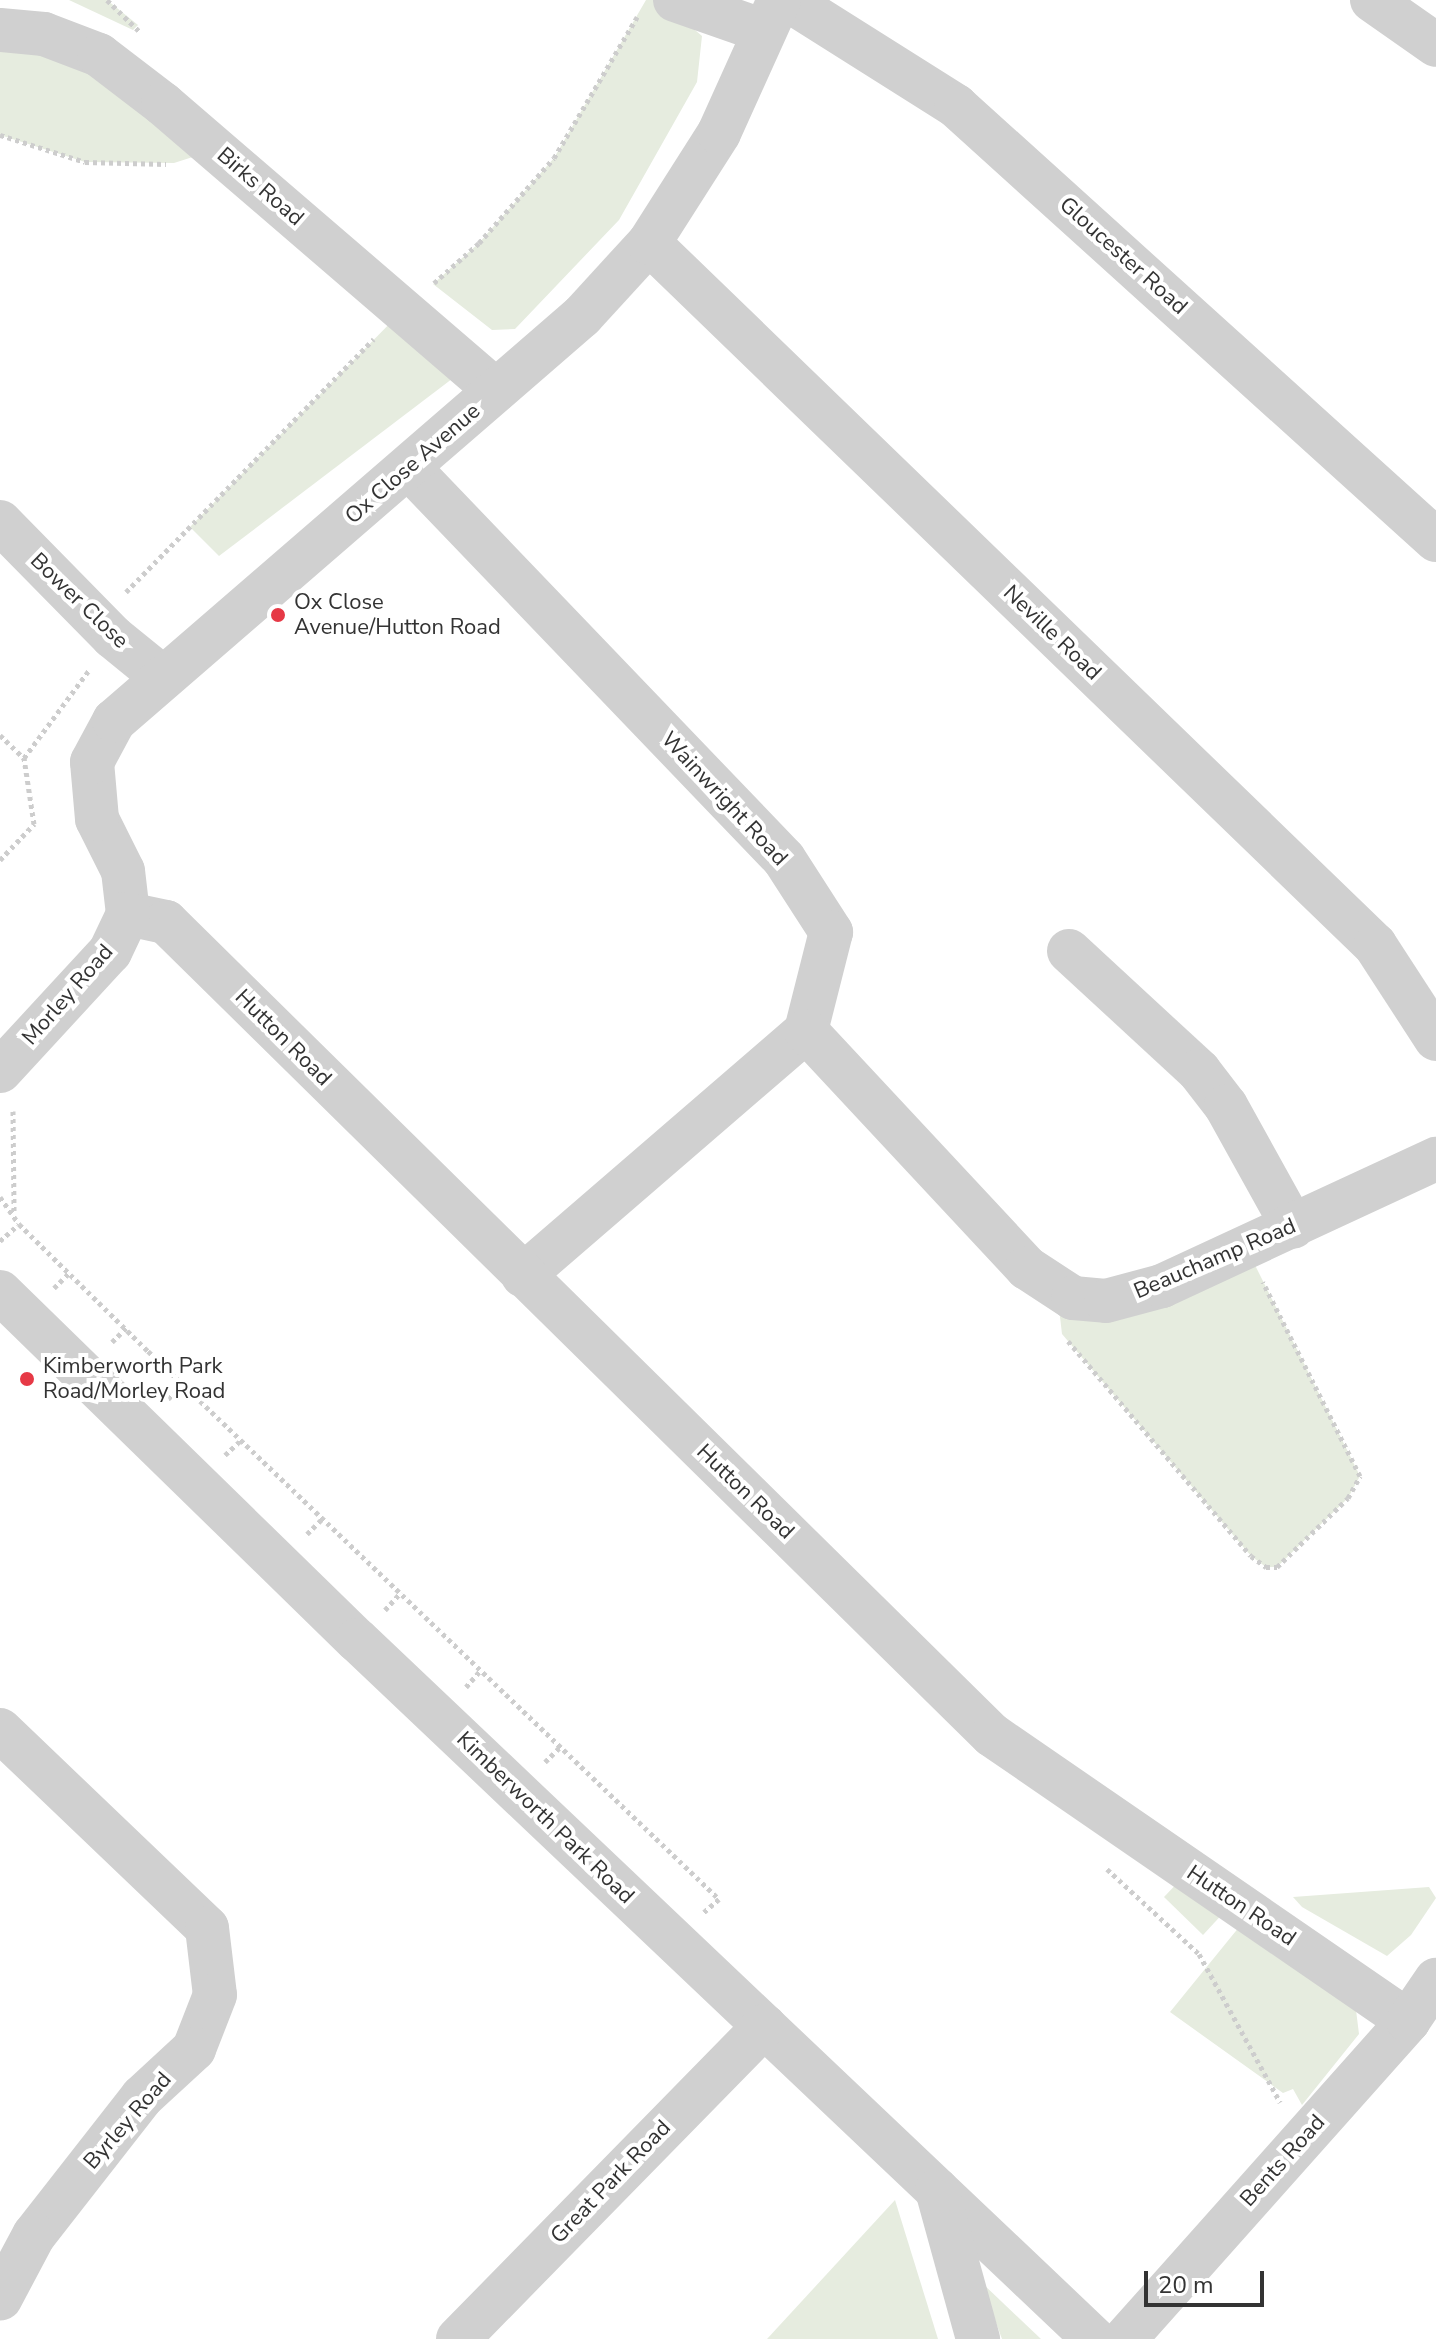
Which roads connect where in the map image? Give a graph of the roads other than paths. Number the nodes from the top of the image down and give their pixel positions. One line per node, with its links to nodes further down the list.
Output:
1 (1372, 0): 5 (street)
2 (657, 6): 3 (street, Gloucester Road)
3 (777, 10): 6 (street, Ox Close Avenue); 10 (street, Gloucester Road)
4 (0, 30): 7 (street, Birks Road)
5 (1436, 45)
6 (649, 243): 7 (street, Ox Close Avenue); 15 (street, Neville Road)
7 (496, 390): 8 (street, Ox Close Avenue)
8 (410, 469): 11 (street, Ox Close Avenue); 14 (street, Wainwright Road)
9 (0, 522): 11 (street, Bower Close)
10 (1436, 540)
11 (161, 676): 12 (street, Ox Close Avenue)
12 (128, 914): 16 (street, Morley Road); 19 (street, Hutton Road)
13 (1069, 951): 18 (street)
14 (806, 1031): 18 (street, Beauchamp Road); 19 (street)
15 (1436, 1039)
16 (6, 1065)
17 (1436, 1159): 18 (street, Beauchamp Road)
18 (1293, 1227)
19 (523, 1275): 23 (street, Hutton Road)
20 (0, 1292): 24 (street, Kimberworth Park Road)
21 (0, 1730): 26 (street, Byrley Road)
22 (1436, 1980): 23 (street, Bents Road)
23 (1408, 2021): 30 (street, Bents Road)
24 (764, 2026): 25 (street, Kimberworth Park Road); 27 (street, Great Park Road)
25 (937, 2190): 28 (street); 29 (street, Kimberworth Park Road)
26 (0, 2299)
27 (458, 2339)
28 (978, 2339)
29 (1094, 2339)
30 (1125, 2339)

